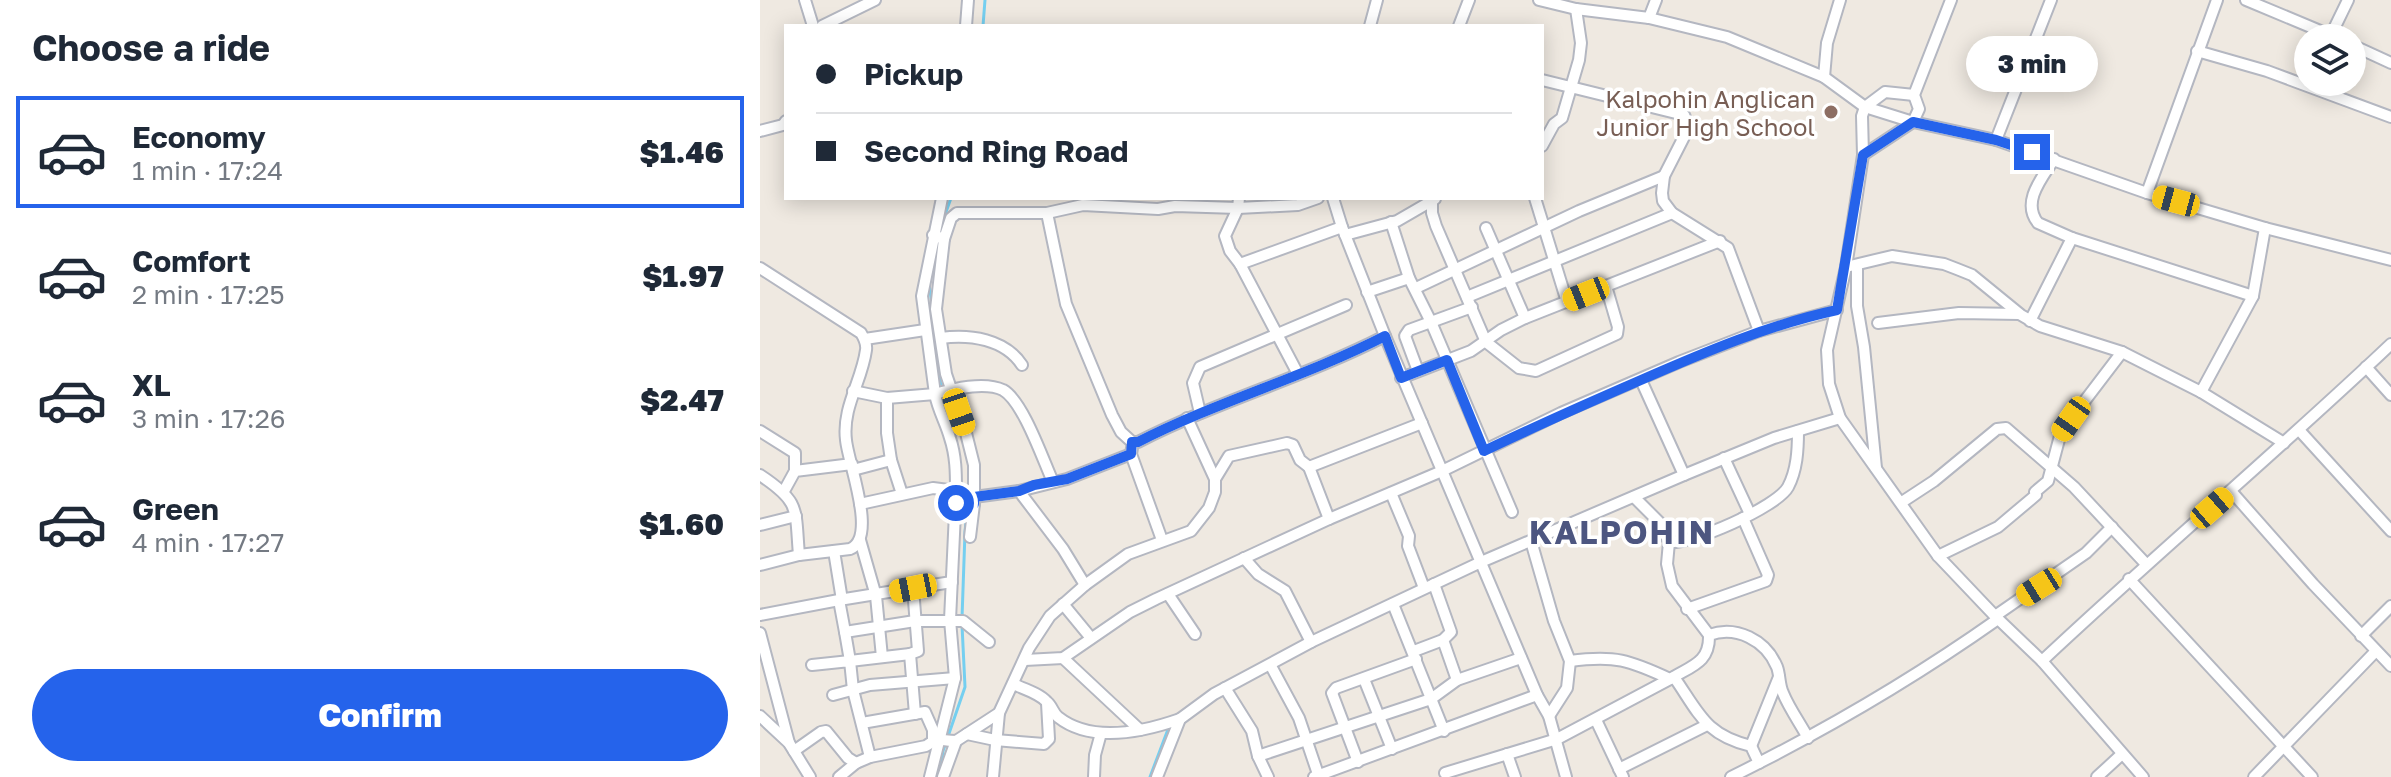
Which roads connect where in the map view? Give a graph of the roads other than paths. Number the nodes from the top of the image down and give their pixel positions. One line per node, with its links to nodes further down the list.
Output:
1 (805, 0): 16 (street)
2 (875, 0): 17 (street)
3 (968, 0): 18 (street)
4 (1377, 0): 19 (street)
5 (1469, 0): 20 (street)
6 (1539, 0): 14 (street)
7 (1656, 0): 15 (street)
8 (1840, 0): 26 (street)
9 (1951, 0): 29 (street)
10 (2217, 0): 23 (street)
11 (2246, 0): 21 (street)
12 (2348, 0): 22 (street)
13 (2048, 1): 35 (street)
14 (1576, 9): 15 (street); 28 (street)
15 (1649, 18): 26 (street)
16 (812, 24)
17 (826, 24)
18 (966, 24)
19 (1371, 24)
20 (1460, 24)
21 (2303, 24)
22 (2339, 24)
23 (2197, 51): 31 (street); 40 (street)
24 (2366, 51): 25 (street)
25 (2391, 63)
26 (1824, 77): 30 (street)
27 (1544, 80): 28 (street)
28 (1572, 86): 36 (street); 39 (street)
29 (1914, 95): 30 (street); 32 (street)
30 (1865, 107): 32 (street); 37 (street)
31 (2391, 117)
32 (1913, 122): 35 (street); 37 (street)
33 (784, 125): 34 (street)
34 (760, 131)
35 (1996, 140): 38 (street)
36 (1544, 142)
37 (1863, 155): 63 (street)
38 (2054, 159): 40 (street); 57 (street)
39 (1664, 176): 50 (street); 53 (street)
40 (2147, 193): 54 (street)
41 (942, 200): 56 (street)
42 (1312, 200): 48 (street)
43 (1334, 200): 55 (street)
44 (1431, 200): 51 (street)
45 (1433, 200): 65 (street)
46 (1536, 200): 53 (street)
47 (1174, 202): 48 (street); 49 (street)
48 (1238, 203): 62 (street)
49 (1047, 213): 56 (street); 108 (street)
50 (1672, 213): 58 (street); 60 (street)
51 (1391, 222): 55 (street); 67 (street)
52 (1486, 228): 59 (street)
53 (1543, 228): 59 (street); 60 (street)
54 (2265, 228): 61 (street); 70 (street)
55 (1343, 231): 62 (street); 69 (street)
56 (938, 236): 80 (street); 84 (street)
57 (2072, 238): 70 (street); 77 (street)
58 (1720, 241): 68 (street); 81 (street)
59 (1495, 250): 65 (street); 66 (street)
60 (1553, 260): 66 (street); 72 (street)
61 (2391, 260)
62 (1240, 264): 82 (street)
63 (1852, 267): 74 (street); 75 (street); 117 (street)
64 (760, 268): 85 (street)
65 (1456, 271): 67 (street); 71 (street)
66 (1508, 279): 71 (street); 76 (street)
67 (1412, 283): 69 (street); 78 (street)
68 (1606, 286): 72 (street); 86 (street)
69 (1367, 292): 83 (street)
70 (2253, 296): 98 (street)
71 (1469, 302): 78 (street); 86 (street)
72 (1567, 302): 76 (street)
73 (1346, 305): 82 (street)
74 (1837, 310): 81 (street); 103 (street)
75 (2019, 314): 77 (street); 79 (street)
76 (1525, 318): 86 (street)
77 (2030, 321): 88 (street)
78 (1431, 322): 89 (street); 92 (street)
79 (1878, 323)
80 (925, 330): 85 (street); 97 (street)
81 (1759, 331): 95 (street)
82 (1278, 335): 93 (street); 101 (street)
83 (1385, 336): 93 (street); 94 (street)
84 (941, 338): 90 (street); 97 (street)
85 (865, 339): 96 (street)
86 (1486, 342): 89 (street)
87 (2391, 344): 91 (street)
88 (2122, 352): 98 (street); 114 (street)
89 (1447, 360): 92 (street); 110 (street)
90 (1022, 365)
91 (2366, 367): 99 (street); 105 (street)
92 (1418, 371): 94 (street)
93 (1298, 374): 101 (street)
94 (1401, 378): 104 (street)
95 (1641, 380): 110 (street); 121 (street)
96 (853, 391): 100 (street); 115 (street)
97 (942, 392): 100 (street); 123 (street); 125 (street); 132 (street)
98 (2201, 392): 109 (street)
99 (2391, 395)
100 (887, 398): 113 (street)
101 (1200, 413): 102 (street)
102 (1187, 418): 108 (street); 122 (street)
103 (1840, 418): 107 (street); 117 (street)
104 (1422, 423): 116 (street); 119 (street)
105 (2299, 430): 109 (street); 140 (street)
106 (760, 431): 118 (street)
107 (1798, 431): 112 (street); 136 (street)
108 (1132, 442): 111 (street)
109 (2284, 443): 127 (street)
110 (1484, 451): 119 (street); 134 (street)
111 (1131, 454): 123 (street); 143 (street)
112 (1724, 458): 121 (street); 136 (street)
113 (891, 460): 115 (street); 129 (street)
114 (2050, 465): 131 (street); 139 (street); 148 (street)
115 (853, 467): 118 (street); 133 (street)
116 (1309, 467): 122 (street); 137 (street)
117 (1876, 468): 131 (street)
118 (795, 471): 124 (street)
119 (1442, 471): 128 (street); 150 (street)
120 (760, 475): 124 (street)
121 (1684, 475): 130 (street)
122 (1215, 479): 143 (street)
123 (1053, 482): 126 (street)
124 (784, 491): 135 (street)
125 (956, 491): 129 (street); 132 (street)
126 (1019, 491): 132 (street); 155 (street)
127 (2231, 491): 151 (street); 174 (street)
128 (1391, 493): 137 (street); 156 (street)
129 (902, 494): 133 (street)
130 (1634, 497): 144 (street); 145 (street)
131 (1902, 502): 148 (street)
132 (967, 503): 141 (street); 154 (street)
133 (860, 504): 142 (street)
134 (1512, 512)
135 (796, 516): 138 (street); 147 (street)
136 (1747, 516): 145 (street); 164 (street)
137 (1329, 519): 149 (street)
138 (760, 525)
139 (2112, 527): 151 (street); 166 (street)
140 (2391, 531)
141 (970, 537)
142 (860, 540): 146 (street); 159 (street)
143 (1162, 540): 155 (street)
144 (1531, 541): 150 (street); 188 (street)
145 (1669, 542): 164 (street)
146 (834, 551): 147 (street); 160 (street)
147 (799, 555): 152 (street)
148 (1938, 556): 166 (street)
149 (1244, 558): 158 (street); 178 (street)
150 (1481, 562): 156 (street); 185 (street)
151 (2146, 564): 153 (street)
152 (760, 565)
153 (2129, 579): 189 (street); 227 (street)
154 (952, 582): 157 (street); 168 (street)
155 (1085, 585): 161 (street)
156 (1429, 586): 162 (street); 176 (street)
157 (913, 588): 159 (street); 167 (street)
158 (1168, 594): 172 (street); 175 (street)
159 (876, 596): 160 (street); 169 (street)
160 (840, 600): 165 (street); 170 (street)
161 (1063, 604): 175 (street); 186 (street)
162 (1393, 604): 178 (street); 182 (street)
163 (2391, 606): 174 (street)
164 (1687, 609): 173 (street)
165 (760, 615)
166 (1996, 618): 189 (street); 221 (street)
167 (915, 621): 168 (street); 169 (street); 181 (street)
168 (956, 621): 177 (street); 194 (street)
169 (877, 626): 170 (street); 183 (street)
170 (845, 632): 187 (street)
171 (760, 633): 179 (street)
172 (1195, 634)
173 (1709, 635): 193 (street); 195 (street)
174 (2361, 636): 180 (street)
175 (1091, 638): 184 (street)
176 (1443, 640): 182 (street); 197 (street)
177 (989, 642)
178 (1311, 642): 191 (street)
179 (762, 648): 228 (street)
180 (2375, 652): 192 (street); 227 (street)
181 (910, 654): 183 (street); 198 (street)
182 (1415, 655): 196 (street); 204 (street)
183 (882, 657): 187 (street)
184 (1063, 658): 186 (street); 217 (street)
185 (1521, 658): 197 (street); 203 (street)
186 (1025, 660): 199 (street)
187 (850, 661): 190 (street); 201 (street)
188 (1570, 661): 195 (street); 210 (street)
189 (2042, 661): 231 (street)
190 (812, 665)
191 (1271, 666): 200 (street); 225 (street)
192 (2391, 666)
193 (1779, 676): 221 (street); 226 (street)
194 (955, 678): 198 (street); 206 (street)
195 (1672, 678): 213 (street); 215 (street)
196 (1364, 679): 211 (street); 216 (street)
197 (1457, 680): 204 (street)
198 (914, 681): 201 (street); 207 (street)
199 (1013, 684): 205 (street); 208 (street)
200 (1225, 688): 212 (street); 232 (street)
201 (853, 690): 202 (street); 214 (street)
202 (833, 695)
203 (1537, 695): 210 (street); 218 (street)
204 (1431, 699): 211 (street); 218 (street)
205 (1047, 702): 219 (street); 224 (street)
206 (947, 710): 207 (street); 223 (street)
207 (920, 713): 214 (street); 223 (street)
208 (999, 713): 220 (street); 224 (street)
209 (760, 716): 228 (street)
210 (1549, 716): 222 (street)
211 (1380, 717): 216 (street); 229 (street)
212 (1180, 719): 217 (street); 245 (street)
213 (1596, 720): 222 (street); 238 (street)
214 (862, 723): 233 (street)
215 (1707, 725): 226 (street); 238 (street)
216 (1347, 728): 225 (street); 234 (street)
217 (1140, 730): 219 (street)
218 (1444, 731): 229 (street)
219 (1101, 733): 244 (street)
220 (967, 734): 223 (street); 224 (street)
221 (1808, 738): 236 (street)
222 (1557, 739): 230 (street); 249 (street)
223 (944, 740): 233 (street); 241 (street); 242 (street)
224 (995, 740): 243 (street)
225 (1305, 741): 232 (street); 247 (street)
226 (1751, 746): 236 (street)
227 (2284, 746): 253 (street); 254 (street)
228 (791, 747): 235 (street); 239 (street)
229 (1392, 749): 234 (street)
230 (1507, 754): 237 (street); 248 (street)
231 (2122, 754): 251 (street); 252 (street)
232 (1258, 756): 246 (street)
233 (870, 757): 235 (street)
234 (1358, 762): 247 (street)
235 (856, 763): 240 (street)
236 (1759, 763): 250 (street)
237 (1445, 773)
238 (1621, 773)
239 (810, 777)
240 (839, 777)
241 (930, 777)
242 (943, 777)
243 (993, 777)
244 (1094, 777)
245 (1157, 777)
246 (1268, 777)
247 (1317, 777)
248 (1515, 777)
249 (1566, 777)
250 (1731, 777)
251 (2097, 777)
252 (2143, 777)
253 (2254, 777)
254 (2312, 777)

